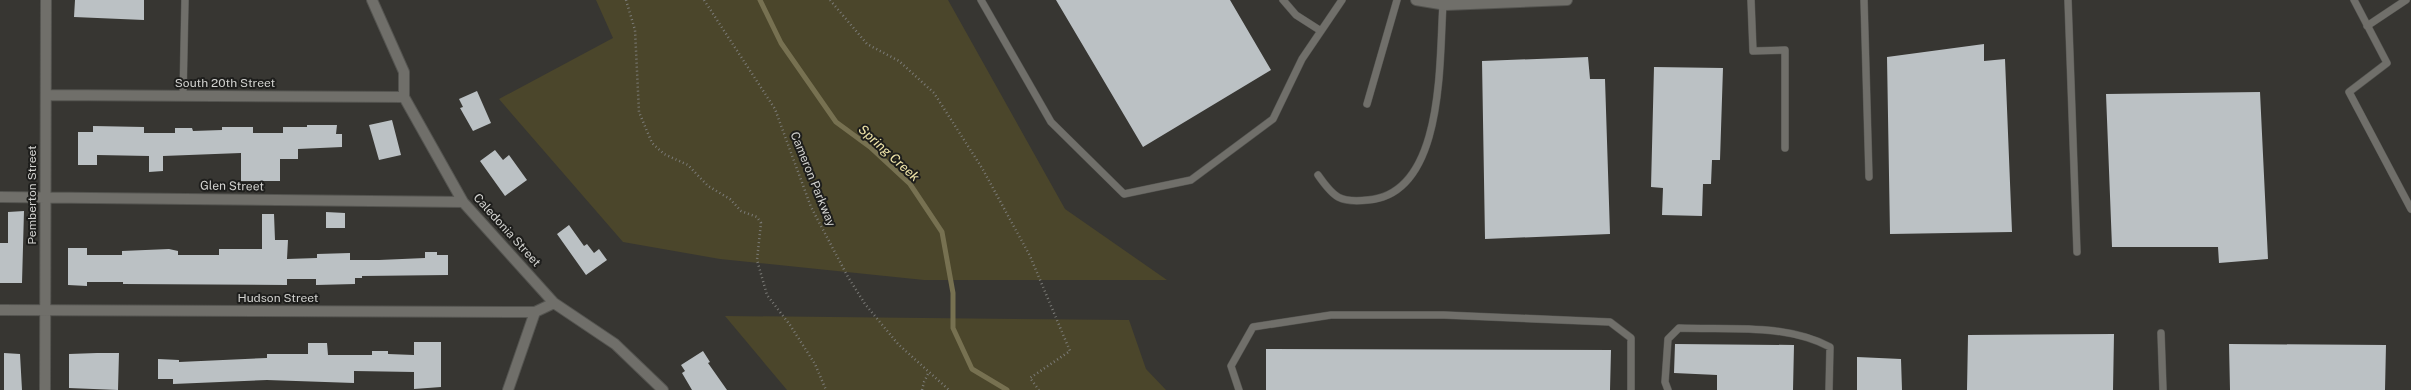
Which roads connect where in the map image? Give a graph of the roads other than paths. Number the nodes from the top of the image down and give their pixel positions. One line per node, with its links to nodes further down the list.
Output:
1 (46, 0): 20 (street, Pemberton Street)
2 (185, 0): 21 (lane)
3 (372, 0): 22 (street, Caledonia Street)
4 (981, 0): 19 (lane)
5 (1283, 0): 19 (lane)
6 (1342, 0): 19 (lane)
7 (1398, 0): 23 (lane)
8 (1416, 0): 17 (street)
9 (1561, 0): 10 (street); 16 (street)
10 (1567, 0)
11 (1751, 0): 24 (lane)
12 (1864, 0): 26 (lane)
13 (2068, 0): 31 (lane)
14 (2354, 0): 18 (lane)
15 (2406, 0): 18 (lane)
16 (1498, 1): 17 (street)
17 (1443, 4): 25 (lane)
18 (2367, 26): 30 (lane)
19 (1321, 31)
20 (46, 95): 21 (street, South 20th Street); 28 (street, Pemberton Street)
21 (183, 96): 22 (street, South 20th Street)
22 (404, 97): 29 (street, Caledonia Street)
23 (1367, 104)
24 (1785, 148)
25 (1318, 175)
26 (1869, 177)
27 (0, 197): 28 (street, Glen Street)
28 (45, 197): 29 (street, Glen Street); 34 (street, Pemberton Street)
29 (463, 202): 32 (street, Caledonia Street)
30 (2411, 209)
31 (2077, 252)
32 (554, 303): 35 (street, Hudson Street); 39 (street, Caledonia Street)
33 (0, 310): 34 (street, Hudson Street)
34 (45, 310): 35 (street, Hudson Street); 37 (street, Pemberton Street)
35 (535, 312): 38 (street)
36 (2161, 333): 44 (lane)
37 (45, 390)
38 (508, 390)
39 (663, 390)
40 (1239, 390): 41 (lane)
41 (1631, 390)
42 (1668, 390): 43 (lane)
43 (1829, 390)
44 (2163, 390)

